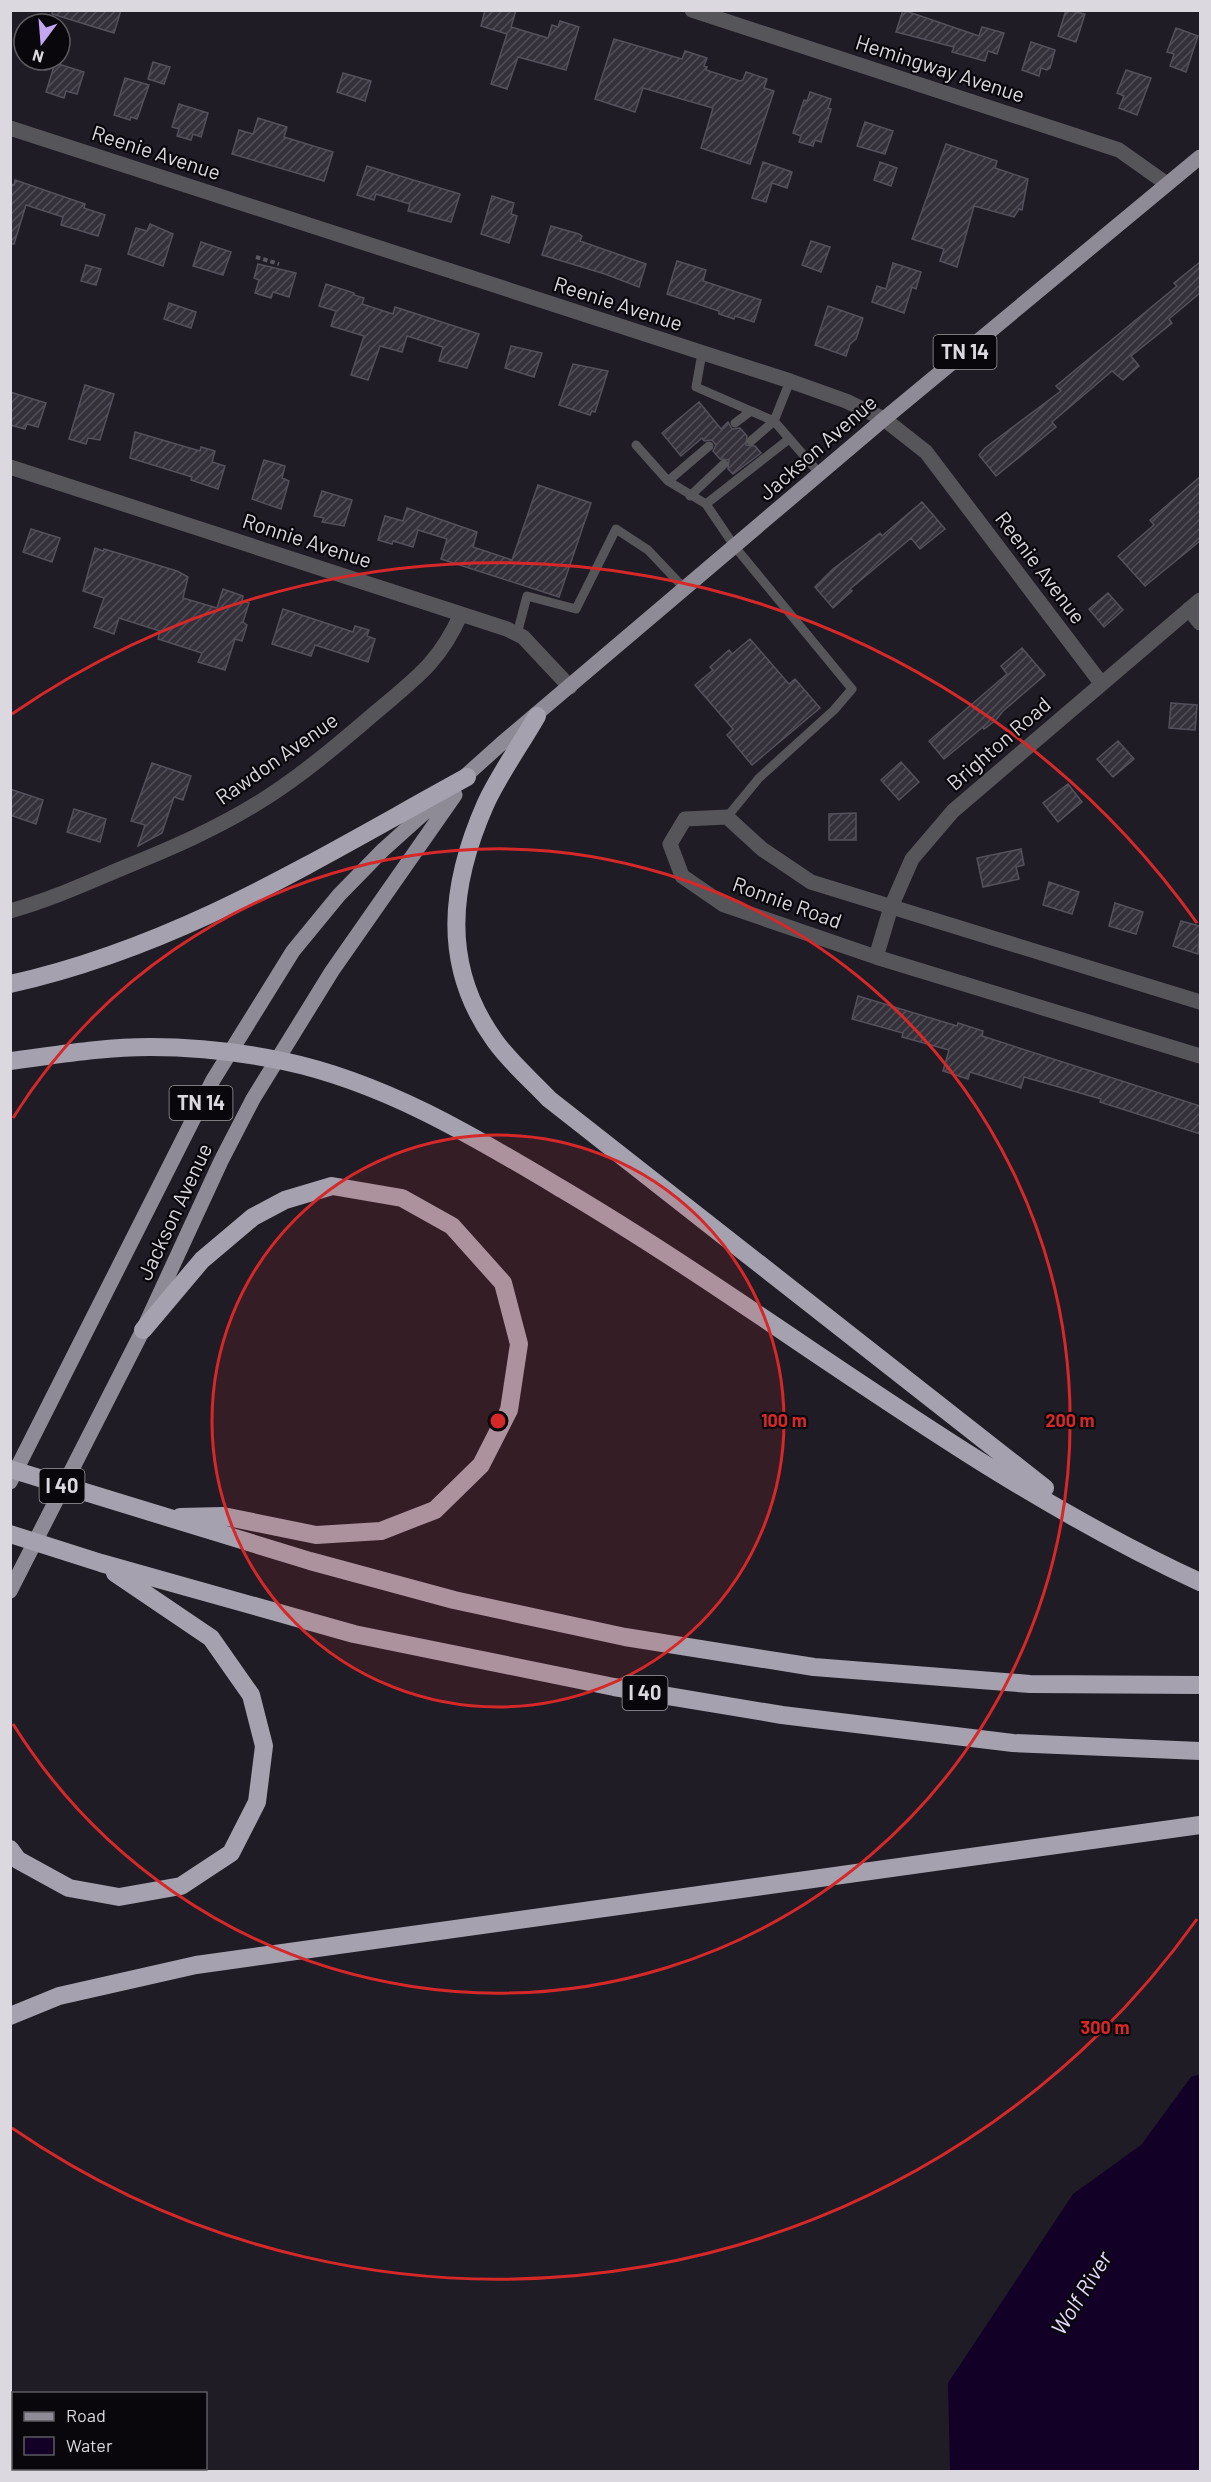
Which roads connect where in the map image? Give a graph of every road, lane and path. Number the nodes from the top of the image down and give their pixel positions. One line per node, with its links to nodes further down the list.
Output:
1 (692, 10): 4 (street, Hemingway Avenue)
2 (10, 128): 7 (street, Reenie Avenue)
3 (1200, 157): 4 (main road, Jackson Avenue / TN 14)
4 (1167, 184): 10 (main road, Jackson Avenue / TN 14)
5 (256, 256): 6 (path)
6 (279, 264)
7 (702, 353): 8 (street, Reenie Avenue); 9 (lane)
8 (790, 381): 10 (street, Reenie Avenue); 11 (lane)
9 (751, 411): 11 (lane); 12 (lane)
10 (884, 419): 19 (main road, Jackson Avenue / TN 14); 29 (street, Reenie Avenue)
11 (774, 421): 13 (lane); 14 (lane)
12 (735, 423)
13 (789, 439): 19 (lane); 22 (lane)
14 (751, 441)
15 (636, 446): 20 (lane)
16 (709, 446): 20 (lane)
17 (724, 464): 21 (lane)
18 (10, 467): 26 (street, Ronnie Avenue)
19 (820, 474): 23 (main road, Jackson Avenue / TN 14)
20 (668, 482): 21 (lane)
21 (690, 496): 22 (lane)
22 (706, 504): 23 (lane)
23 (735, 547): 24 (main road, Jackson Avenue / TN 14); 33 (lane)
24 (685, 589): 28 (lane); 30 (main road, Jackson Avenue / TN 14)
25 (1195, 604): 27 (street); 29 (street, Brighton Road)
26 (461, 614): 28 (street, Ronnie Avenue); 35 (street, Rawdon Avenue)
27 (1200, 623)
28 (517, 634): 30 (street, Ronnie Avenue)
29 (1101, 683): 34 (street, Brighton Road)
30 (570, 687): 31 (main road, Jackson Avenue / TN 14)
31 (537, 716): 32 (main road, Jackson Avenue / TN 14); 46 (highway)
32 (467, 777): 37 (highway); 41 (main road, Jackson Avenue / TN 14); 43 (main road, Jackson Avenue / TN 14)
33 (727, 817): 34 (street, Ronnie Road); 36 (street, Ronnie Road)
34 (891, 907): 36 (street, Brighton Road); 38 (street, Ronnie Road)
35 (10, 911)
36 (876, 957): 39 (street, Ronnie Road)
37 (10, 984)
38 (1200, 1002)
39 (1200, 1056)
40 (10, 1061): 46 (highway)
41 (143, 1329): 44 (highway); 49 (main road, Jackson Avenue / TN 14)
42 (10, 1469): 44 (highway, I 40)
43 (10, 1482)
44 (163, 1517): 50 (highway, I 40)
45 (10, 1534): 47 (highway, I 40)
46 (1140, 1555): 48 (highway)
47 (94, 1561): 51 (highway, I 40); 53 (highway)
48 (1200, 1582)
49 (10, 1591)
50 (1200, 1685)
51 (1200, 1751)
52 (1200, 1825): 54 (highway)
53 (10, 1849)
54 (10, 2016)

